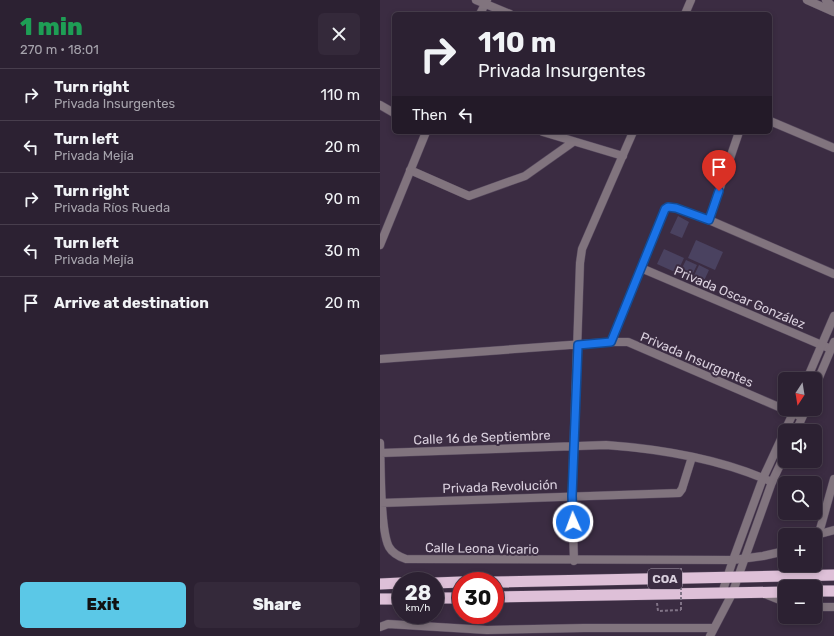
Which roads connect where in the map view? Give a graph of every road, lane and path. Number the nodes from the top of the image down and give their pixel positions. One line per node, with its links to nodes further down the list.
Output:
1 (476, 0): 5 (street)
2 (691, 0): 9 (street)
3 (808, 0): 10 (street)
4 (826, 0): 6 (street)
5 (486, 2): 7 (street); 8 (street)
6 (834, 8)
7 (481, 12)
8 (506, 12)
9 (686, 12)
10 (834, 12)
11 (380, 105): 12 (street)
12 (392, 112)
13 (772, 122): 19 (street)
14 (425, 134): 21 (street)
15 (549, 134): 18 (street)
16 (632, 134): 20 (street)
17 (738, 134): 22 (street)
18 (573, 142): 20 (street); 21 (street)
19 (834, 148)
20 (623, 156): 28 (street)
21 (410, 170): 23 (street)
22 (709, 220): 24 (street); 25 (street)
23 (380, 245)
24 (640, 268): 27 (street); 29 (street, Privada Oscar González)
25 (834, 274)
26 (834, 316): 29 (street)
27 (611, 342): 28 (street, Privada Insurgentes); 34 (street, Privada Insurgentes)
28 (578, 345): 31 (street, Privada Insurgentes); 39 (street)
29 (821, 345): 30 (street, Privada Oscar González); 32 (street)
30 (833, 345): 33 (street)
31 (380, 359)
32 (810, 372)
33 (821, 372)
34 (778, 404)
35 (792, 416): 43 (street)
36 (802, 417): 37 (street)
37 (799, 424)
38 (380, 442): 40 (street, Calle Leona Vicario)
39 (574, 446): 40 (street, Calle 16 de Septiembre); 41 (street, Calle 16 de Septiembre); 46 (street)
40 (381, 454): 47 (street, Calle Leona Vicario)
41 (692, 457): 43 (street, Calle 16 de Septiembre); 46 (street, Privada Revolución)
42 (778, 468): 45 (street)
43 (763, 478): 45 (street, Calle 16 de Septiembre); 54 (street)
44 (834, 479): 48 (street)
45 (772, 482): 52 (street)
46 (572, 496): 47 (street, Privada Revolución); 53 (street)
47 (381, 503): 53 (street, Calle Leona Vicario)
48 (819, 528)
49 (834, 530): 50 (street)
50 (822, 534)
51 (778, 552): 52 (street, Calle Leona Vicario)
52 (745, 559): 54 (street, Calle Leona Vicario); 57 (street)
53 (574, 560): 54 (street, Calle Leona Vicario)
54 (733, 560): 57 (street)
55 (681, 568): 66 (path, bridge)
56 (834, 575): 57 (highway, COA)
57 (732, 578): 58 (highway, COA); 65 (street)
58 (504, 582)
59 (392, 583): 60 (highway)
60 (380, 584)
61 (822, 591): 62 (highway)
62 (834, 591)
63 (761, 592): 64 (highway, COA); 65 (highway, COA); 70 (street)
64 (778, 592)
65 (727, 593): 66 (highway, COA); 75 (street)
66 (657, 594): 67 (highway, COA)
67 (504, 597)
68 (380, 599): 69 (highway)
69 (392, 599)
70 (778, 599)
71 (834, 607): 72 (street)
72 (822, 608)
73 (380, 627): 74 (street)
74 (584, 632): 75 (street)
75 (712, 632)

